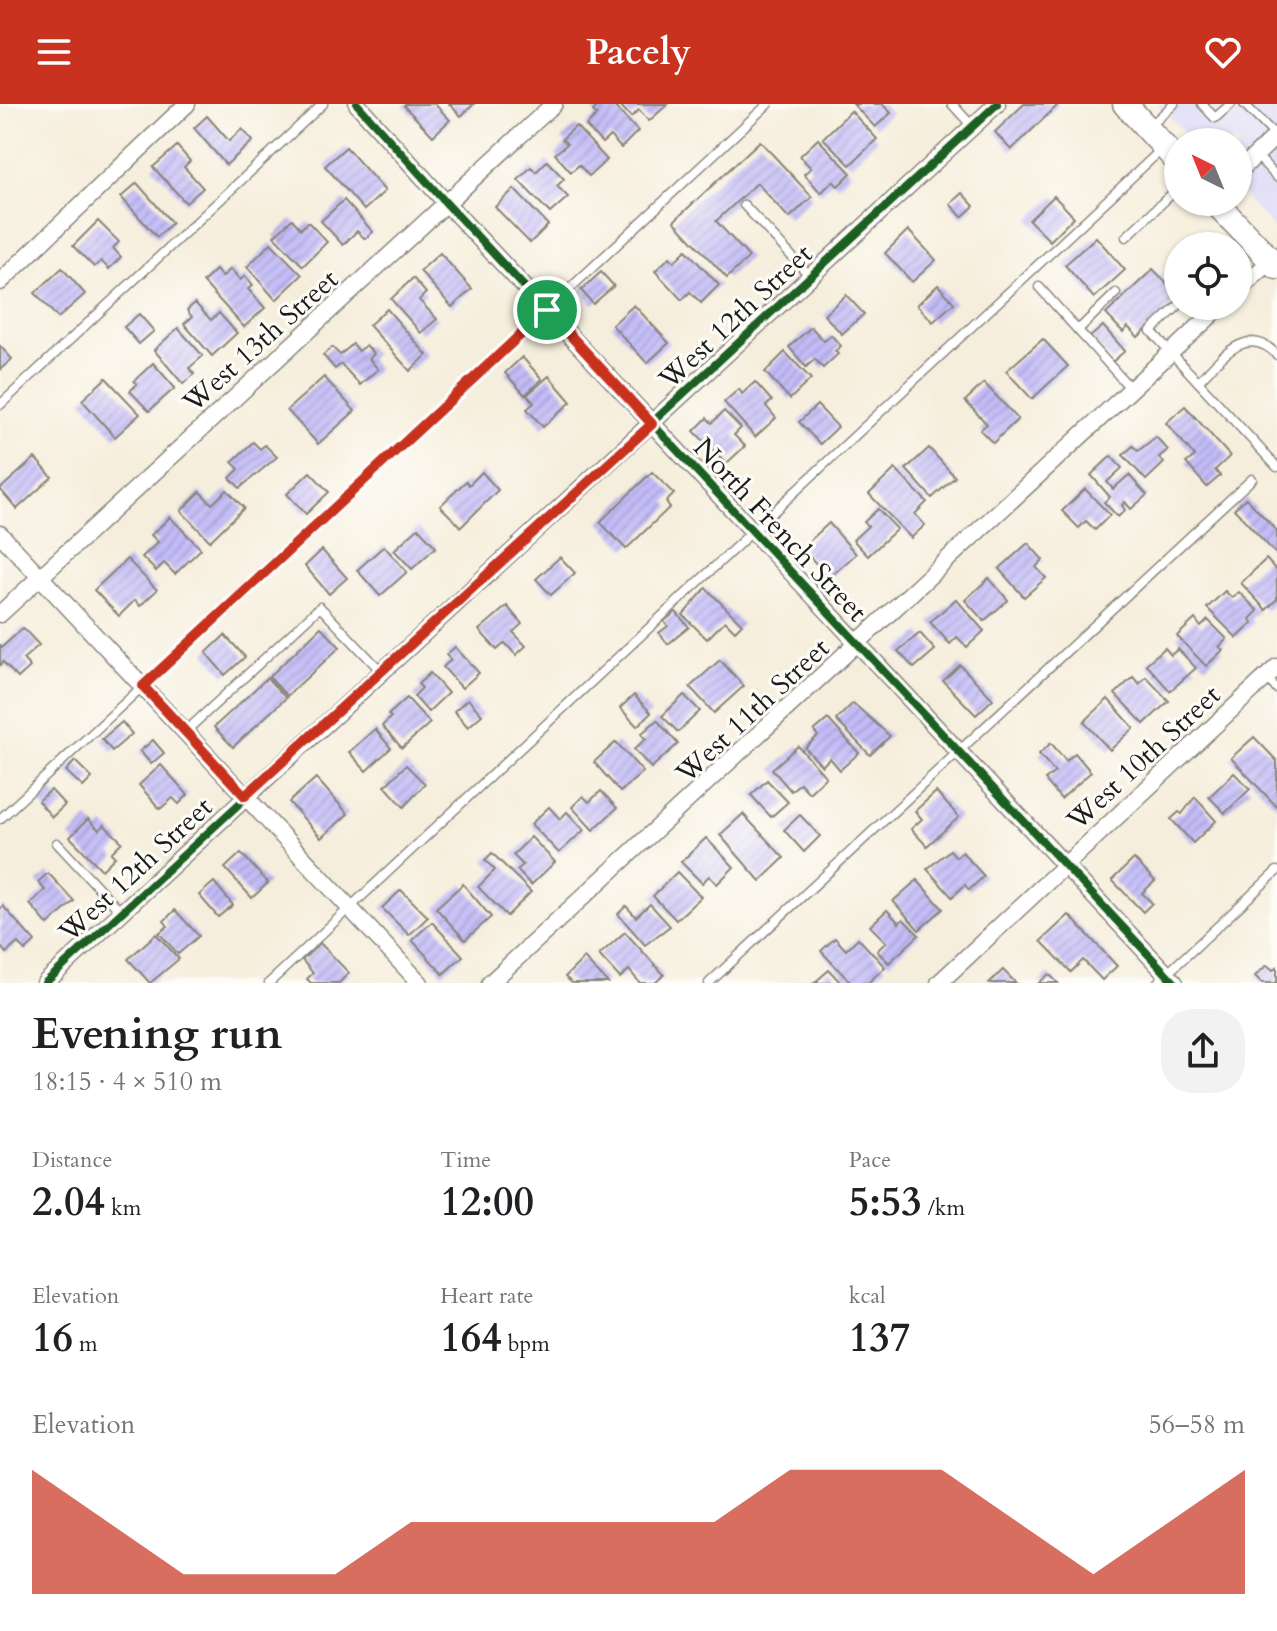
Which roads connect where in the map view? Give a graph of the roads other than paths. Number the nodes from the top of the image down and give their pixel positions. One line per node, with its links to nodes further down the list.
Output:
1 (187, 104): 29 (street)
2 (323, 104): 40 (lane)
3 (357, 104): 22 (street, North French Street)
4 (554, 104): 22 (street, West 13th Street)
5 (768, 104): 32 (lane)
6 (952, 104): 13 (lane)
7 (997, 104): 13 (street, West 12th Street)
8 (1125, 104): 14 (main road)
9 (1174, 104): 14 (lane)
10 (1202, 104): 11 (lane)
11 (1231, 104)
12 (1244, 104): 15 (lane)
13 (972, 126): 27 (street, West 12th Street)
14 (1148, 128): 16 (main road)
15 (1276, 136): 17 (street)
16 (1164, 146)
17 (1256, 155): 18 (street); 20 (lane)
18 (1252, 159)
19 (1164, 160): 44 (lane)
20 (1277, 177)
21 (1164, 201): 25 (lane)
22 (447, 204): 32 (street, North French Street); 46 (street, West 13th Street)
23 (744, 205): 27 (lane)
24 (1228, 216): 26 (main road)
25 (1126, 237)
26 (1274, 264): 28 (street)
27 (811, 276): 41 (street, West 12th Street)
28 (1252, 280)
29 (0, 282)
30 (1039, 287): 35 (lane)
31 (1116, 293): 35 (lane)
32 (547, 310): 41 (street, North French Street); 51 (lane)
33 (1164, 319): 36 (lane)
34 (1206, 320): 36 (street, West 11th Street)
35 (1078, 330): 39 (lane)
36 (1170, 353): 38 (lane); 39 (street, West 11th Street)
37 (1277, 355): 38 (lane)
38 (1198, 382): 42 (lane)
39 (1131, 389): 48 (street, West 11th Street)
40 (0, 405)
41 (652, 424): 44 (street, North French Street); 49 (street, West 12th Street)
42 (1277, 467)
43 (1252, 479): 53 (lane)
44 (753, 531): 48 (street, North French Street); 59 (lane)
45 (0, 534): 46 (street)
46 (39, 577): 47 (street, West 13th Street); 51 (street)
47 (0, 614)
48 (857, 643): 53 (street, North French Street); 65 (street, West 11th Street)
49 (381, 671): 52 (lane); 54 (street, West 12th Street)
50 (1273, 678): 57 (street, West 10th Street)
51 (143, 686): 52 (street); 55 (lane)
52 (185, 732): 54 (street)
53 (959, 751): 57 (street, North French Street); 66 (lane)
54 (245, 796): 59 (street); 60 (street, West 12th Street)
55 (0, 819)
56 (57, 843): 60 (lane)
57 (1065, 865): 61 (street, North French Street); 67 (street, West 10th Street)
58 (1277, 871): 61 (lane)
59 (350, 908): 63 (lane); 64 (street)
60 (121, 912): 62 (street, West 12th Street)
61 (1166, 980)
62 (45, 983)
63 (269, 983)
64 (420, 983)
65 (490, 983)
66 (709, 983)
67 (939, 983)

